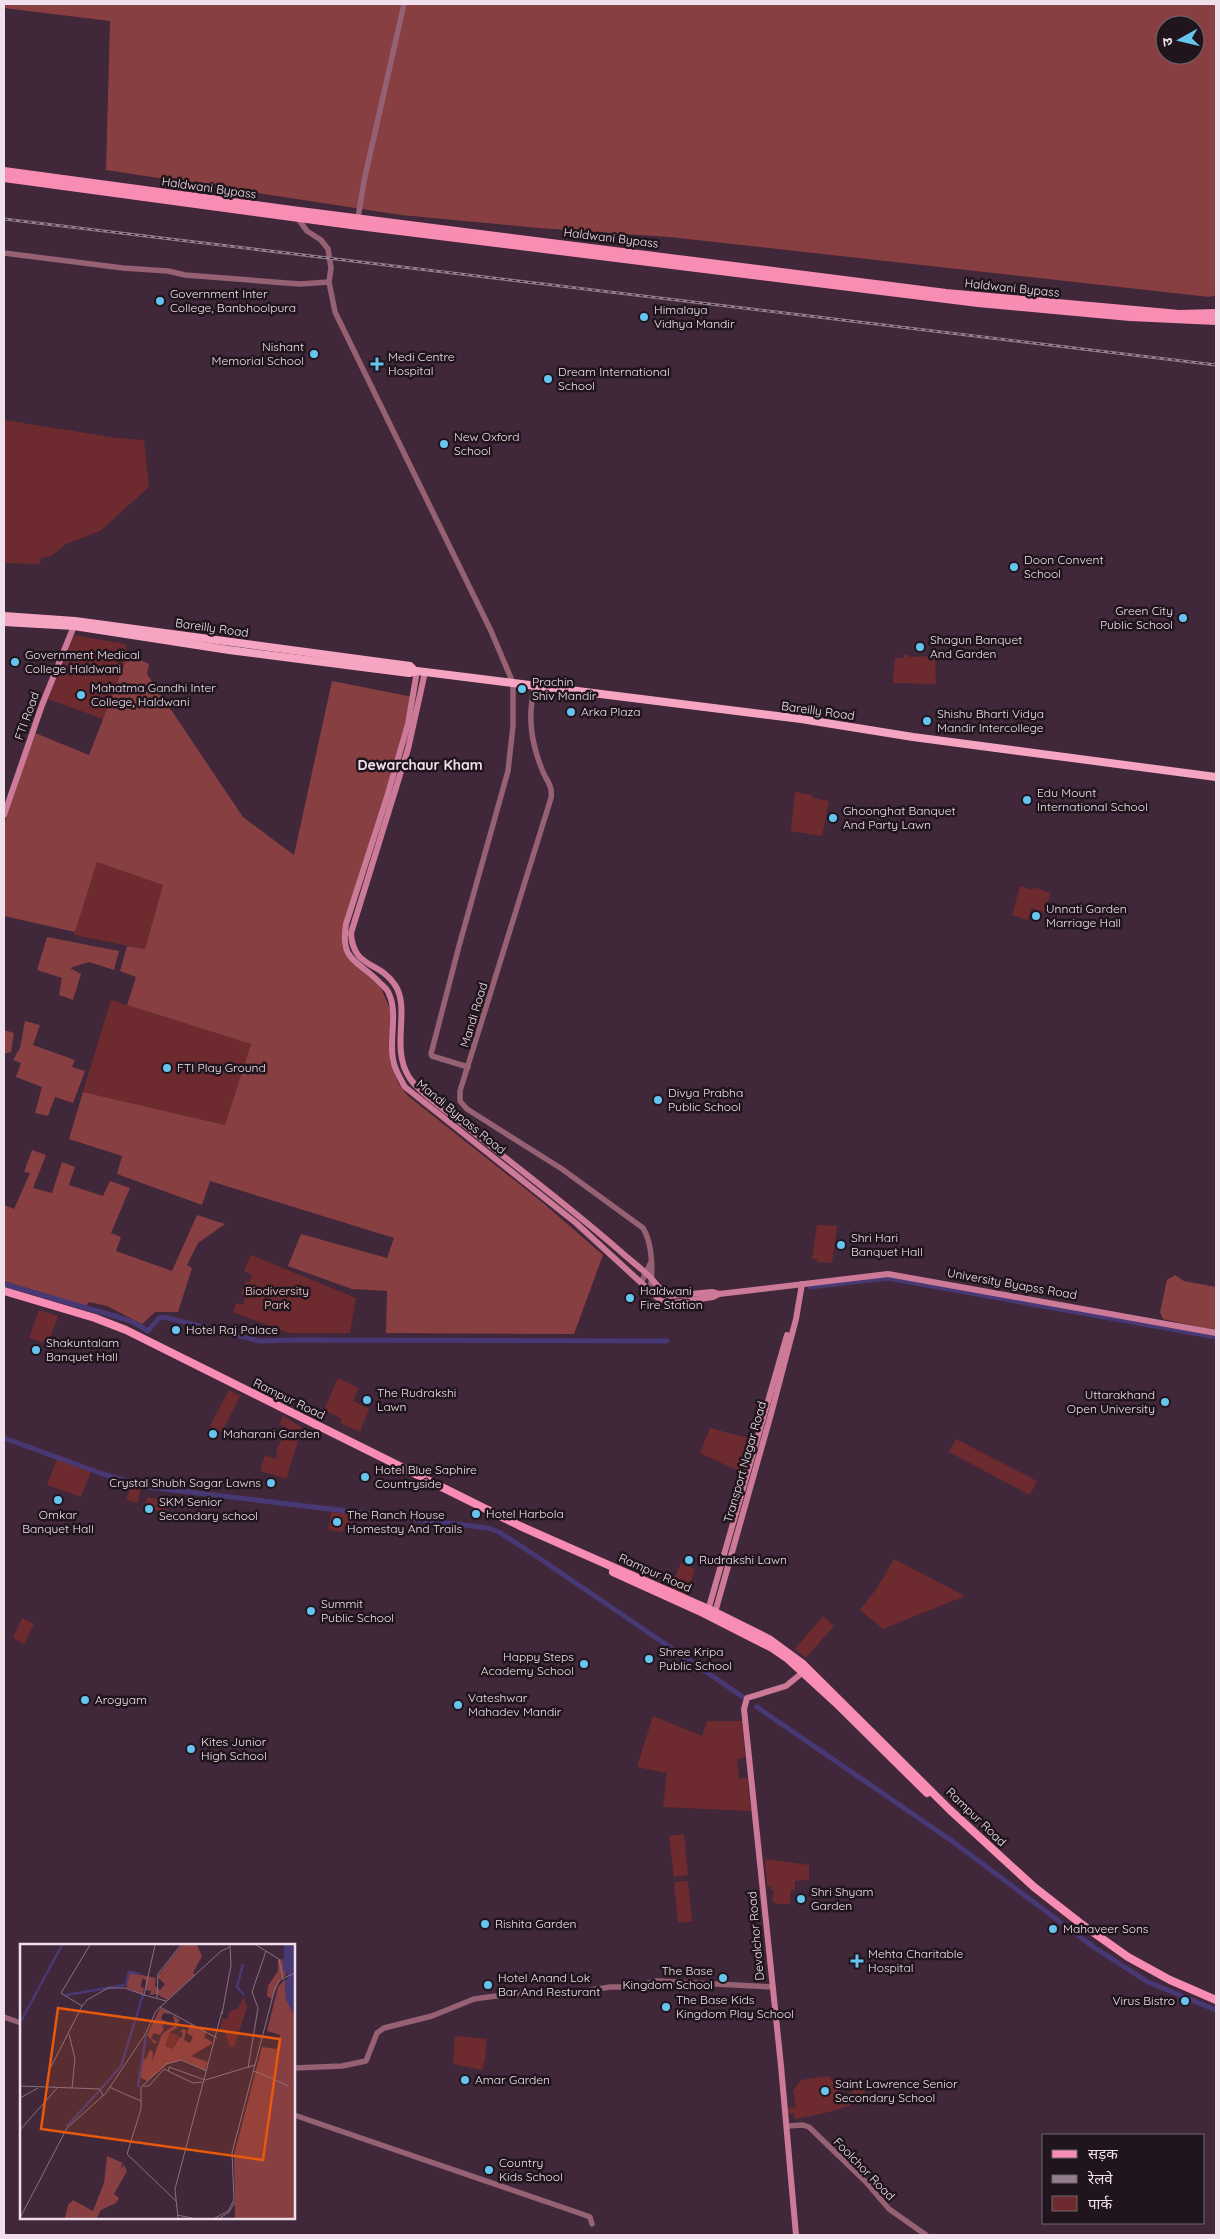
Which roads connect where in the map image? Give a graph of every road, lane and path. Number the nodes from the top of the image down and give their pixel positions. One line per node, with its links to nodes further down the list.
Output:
1 (404, 4): 5 (street)
2 (4, 171): 4 (main road, Haldwani Bypass)
3 (4, 178): 4 (main road, Haldwani Bypass)
4 (294, 213): 5 (main road, Haldwani Bypass); 6 (main road, Haldwani Bypass); 8 (street)
5 (358, 218): 6 (main road, Haldwani Bypass)
6 (566, 247): 9 (main road, Haldwani Bypass); 10 (main road, Haldwani Bypass)
7 (4, 253): 8 (street)
8 (329, 282): 15 (street)
9 (1216, 313)
10 (1216, 321)
11 (4, 616): 13 (highway, Bareilly Road)
12 (4, 622): 13 (highway, Bareilly Road)
13 (74, 624): 14 (highway, Bareilly Road); 18 (main road, FTI Road)
14 (419, 671): 15 (highway, Bareilly Road); 21 (main road, Mandi Bypass Road); 23 (main road, Mandi Bypass Road)
15 (513, 683): 16 (highway, Bareilly Road); 19 (street)
16 (535, 686): 17 (highway, Bareilly Road); 19 (street, Mandi Road)
17 (1216, 777)
18 (4, 815)
19 (468, 1067): 20 (street, Mandi Road)
20 (650, 1262): 21 (street, Mandi Road); 22 (street, Mandi Road)
21 (645, 1273): 22 (main road, Mandi Bypass Road); 23 (street, Mandi Road)
22 (652, 1280): 26 (street, Mandi Road); 27 (main road, Mandi Bypass Road)
23 (641, 1282): 26 (main road, Mandi Bypass Road)
24 (802, 1284): 27 (main road, Mandi Bypass Road); 28 (main road, University Byapss Road); 29 (main road, Transport Nagar Road)
25 (4, 1291): 29 (main road, Rampur Road)
26 (650, 1291): 27 (main road, Mandi Bypass Road)
27 (719, 1294)
28 (1216, 1333)
29 (711, 1614): 30 (main road, Rampur Road)
30 (804, 1670): 31 (main road, Devalchor Road); 32 (main road, Rampur Road); 33 (main road)
31 (772, 1987): 36 (street); 38 (main road, Devalchor Road)
32 (1216, 2000)
33 (1216, 2005)
34 (4, 2017): 35 (street)
35 (20, 2022)
36 (295, 2068)
37 (295, 2115): 39 (street)
38 (786, 2126): 40 (main road, Devalchor Road); 41 (street, Foolchor Road)
39 (592, 2224)
40 (796, 2235)
41 (926, 2235)

